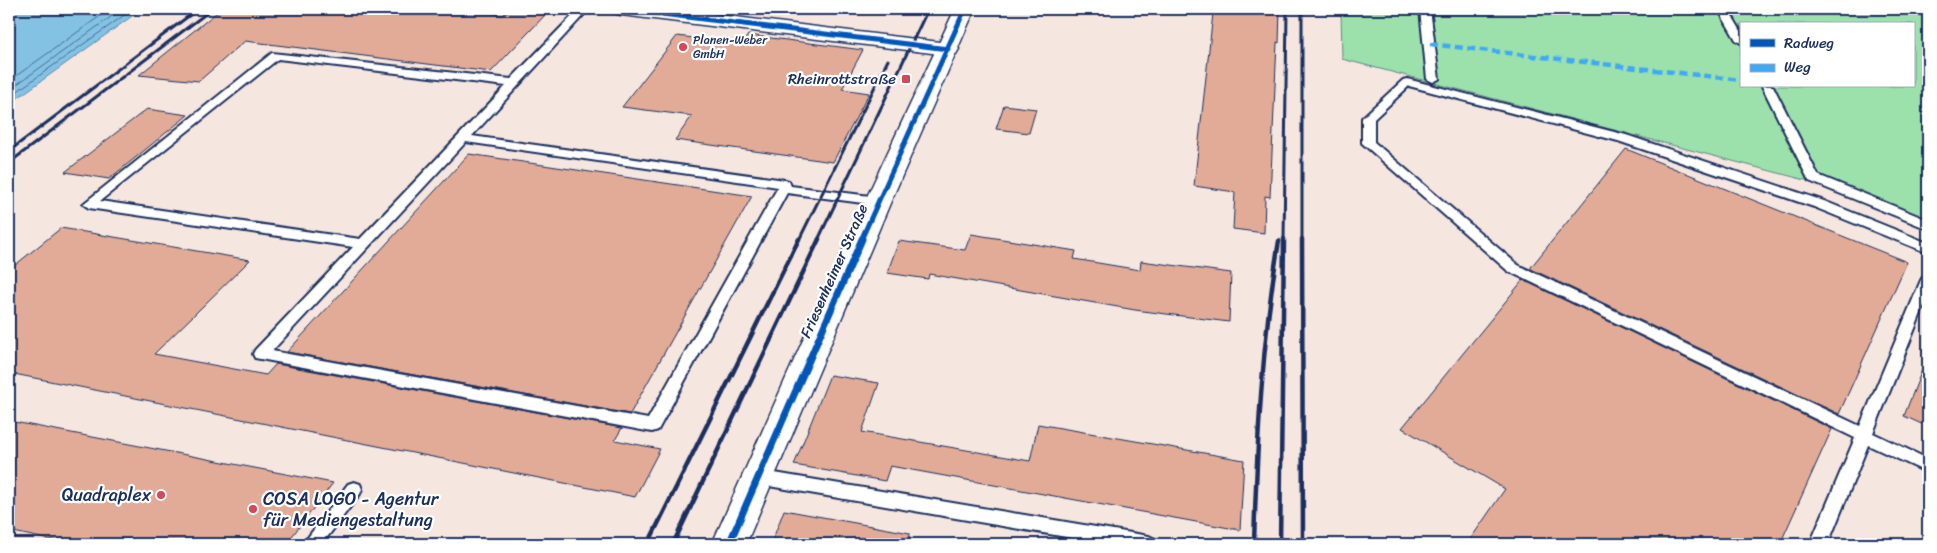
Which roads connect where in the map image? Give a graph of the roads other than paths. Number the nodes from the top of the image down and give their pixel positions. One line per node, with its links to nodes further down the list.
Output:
1 (584, 9): 9 (lane)
2 (621, 9): 7 (street)
3 (965, 9): 7 (street, Friesenheimer Straße)
4 (1425, 9): 8 (lane)
5 (1723, 9): 6 (lane)
6 (1740, 38)
7 (948, 49): 13 (street, Friesenheimer Straße)
8 (1433, 79)
9 (513, 83): 11 (lane); 15 (lane)
10 (1768, 88): 14 (lane)
11 (463, 138): 12 (lane); 15 (lane)
12 (783, 189): 13 (lane); 15 (lane)
13 (878, 201): 20 (street, Friesenheimer Straße)
14 (1928, 225)
15 (363, 244)
16 (1928, 248): 18 (lane)
17 (1928, 280): 18 (lane)
18 (1865, 436): 19 (lane); 25 (lane)
19 (1928, 466)
20 (758, 477): 23 (street, Friesenheimer Straße); 24 (lane)
21 (354, 488): 22 (lane)
22 (312, 544)
23 (729, 544)
24 (1149, 544)
25 (1820, 544)

